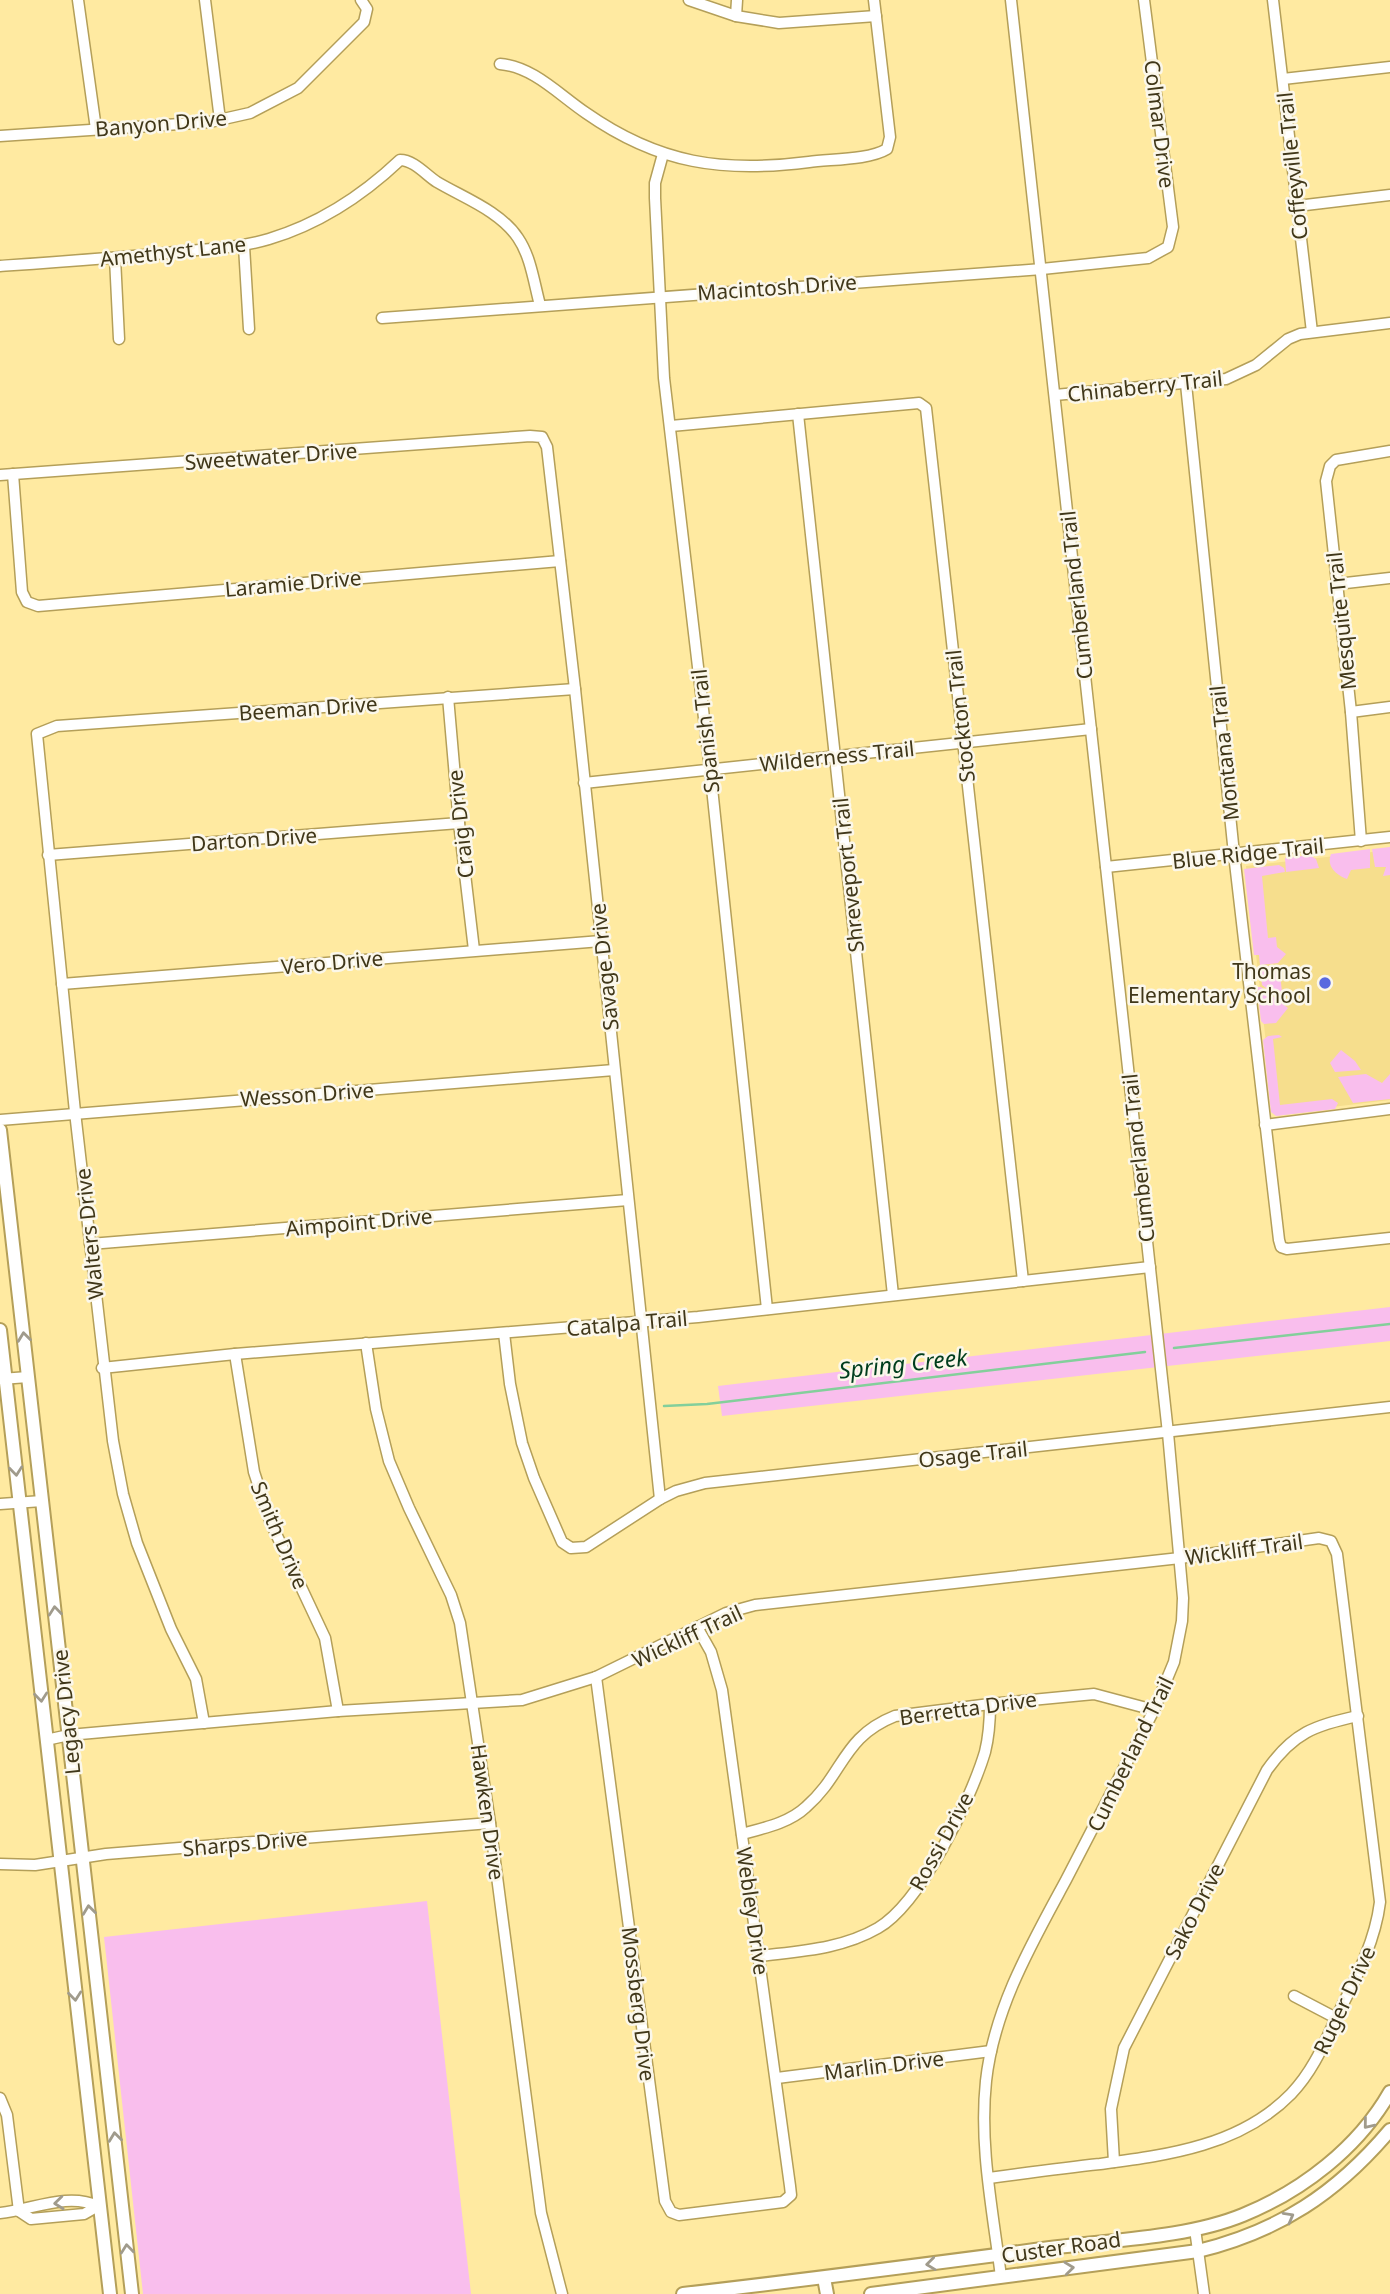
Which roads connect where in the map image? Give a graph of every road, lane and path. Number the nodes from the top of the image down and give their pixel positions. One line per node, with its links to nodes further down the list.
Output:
1 (78, 0): 16 (street)
2 (205, 0): 15 (street)
3 (361, 0): 15 (street, Banyon Drive)
4 (689, 0): 10 (street)
5 (737, 0): 10 (street)
6 (874, 0): 11 (street)
7 (1011, 0): 25 (street, Cumberland Trail)
8 (1144, 0): 22 (street, Colmar Drive)
9 (1273, 0): 14 (street, Coffeyville Trail)
10 (736, 16): 11 (street)
11 (876, 16): 18 (street)
12 (500, 64): 18 (street)
13 (1390, 67): 14 (street)
14 (1283, 79): 20 (street, Coffeyville Trail)
15 (220, 120): 16 (street, Banyon Drive)
16 (96, 129): 17 (street, Banyon Drive)
17 (0, 136)
18 (663, 154): 26 (street, Spanish Trail)
19 (1390, 195): 20 (street)
20 (1297, 206): 31 (street, Coffeyville Trail)
21 (244, 246): 23 (street, Amethyst Lane); 27 (street, Amethyst Lane); 30 (street)
22 (1168, 247): 25 (street, Macintosh Drive)
23 (116, 258): 24 (street, Amethyst Lane); 32 (street)
24 (0, 266)
25 (1042, 269): 26 (street, Macintosh Drive); 34 (street, Cumberland Trail)
26 (661, 296): 27 (street, Macintosh Drive); 36 (street, Spanish Trail)
27 (540, 305): 28 (street, Macintosh Drive)
28 (382, 318)
29 (1390, 323): 31 (street, Chinaberry Trail)
30 (248, 329)
31 (1312, 332): 33 (street, Chinaberry Trail)
32 (119, 339)
33 (1186, 384): 34 (street, Chinaberry Trail); 57 (street, Montana Trail)
34 (1055, 395): 48 (street, Cumberland Trail)
35 (798, 414): 36 (street, Stockton Trail); 50 (street, Stockton Trail); 51 (street, Shreveport Trail)
36 (671, 426): 52 (street, Spanish Trail)
37 (542, 437): 39 (street, Sweetwater Drive); 41 (street, Savage Drive)
38 (1390, 451): 43 (street, Mesquite Trail)
39 (13, 474): 40 (street, Sweetwater Drive); 41 (street, Laramie Drive)
40 (0, 475)
41 (559, 561): 44 (street, Savage Drive)
42 (1390, 578): 43 (street)
43 (1337, 584): 47 (street, Mesquite Trail)
44 (575, 689): 45 (street, Beeman Drive); 53 (street, Savage Drive)
45 (449, 697): 49 (street, Beeman Drive); 54 (street, Craig Drive)
46 (1390, 707): 47 (street)
47 (1351, 712): 56 (street, Mesquite Trail)
48 (1091, 729): 50 (street, Wilderness Trail); 59 (street, Cumberland Trail)
49 (41, 732): 58 (street, Walters Drive)
50 (962, 742): 51 (street, Wilderness Trail); 73 (street, Stockton Trail)
51 (835, 756): 52 (street, Wilderness Trail); 74 (street, Shreveport Trail)
52 (710, 769): 53 (street, Wilderness Trail); 75 (street, Spanish Trail)
53 (584, 783): 60 (street, Savage Drive)
54 (460, 823): 58 (street, Darton Drive); 61 (street, Craig Drive)
55 (1390, 837): 56 (street, Blue Ridge Trail)
56 (1361, 841): 57 (street, Blue Ridge Trail)
57 (1234, 854): 59 (street, Blue Ridge Trail); 67 (street, Montana Trail)
58 (48, 855): 62 (street, Walters Drive)
59 (1106, 867): 72 (street, Cumberland Trail)
60 (601, 942): 61 (street, Vero Drive); 63 (street, Savage Drive)
61 (474, 950): 62 (street, Vero Drive)
62 (62, 984): 65 (street, Walters Drive)
63 (614, 1070): 65 (street, Wesson Drive); 69 (street, Savage Drive)
64 (1390, 1110): 67 (street)
65 (75, 1112): 66 (street, Wesson Drive); 71 (street, Walters Drive)
66 (0, 1120)
67 (1265, 1125): 70 (street, Montana Trail)
68 (0, 1130): 82 (main road, Legacy Drive, one-way to 68)
69 (628, 1200): 71 (street, Aimpoint Drive); 76 (street, Savage Drive)
70 (1390, 1238)
71 (90, 1244): 81 (street, Walters Drive)
72 (1150, 1266): 73 (street, Catalpa Trail); 85 (street, Cumberland Trail)
73 (1023, 1281): 74 (street, Catalpa Trail)
74 (893, 1295): 75 (street, Catalpa Trail)
75 (767, 1310): 76 (street, Catalpa Trail)
76 (642, 1323): 78 (street, Catalpa Trail); 86 (street, Savage Drive)
77 (0, 1330): 83 (main road, Legacy Drive)
78 (504, 1333): 79 (street, Catalpa Trail); 86 (street, Osage Trail)
79 (366, 1343): 80 (street, Catalpa Trail); 94 (street, Hawken Drive)
80 (235, 1354): 81 (street, Catalpa Trail); 97 (street, Smith Drive)
81 (103, 1368): 99 (street, Walters Drive)
82 (28, 1377): 83 (street); 87 (main road, Legacy Drive)
83 (3, 1379): 88 (main road, Legacy Drive, one-way to 88)
84 (1390, 1407): 85 (street, Osage Trail)
85 (1168, 1433): 86 (street, Osage Trail); 91 (street, Cumberland Trail)
86 (660, 1499)
87 (42, 1501): 88 (street); 100 (main road, Legacy Drive, one-way to 87)
88 (19, 1502): 89 (street); 101 (main road, Legacy Drive, one-way to 101)
89 (0, 1504)
90 (1331, 1541): 91 (street, Wickliff Trail); 98 (street, Ruger Drive)
91 (1180, 1558): 92 (street, Wickliff Trail); 96 (street, Cumberland Trail)
92 (696, 1627): 93 (street, Wickliff Trail); 103 (street, Webley Drive)
93 (596, 1677): 94 (street, Wickliff Trail); 119 (street, Mossberg Drive)
94 (473, 1704): 97 (street, Wickliff Trail); 102 (street, Hawken Drive)
95 (990, 1704): 96 (street, Berretta Drive); 103 (street, Berretta Drive); 107 (street, Rossi Drive)
96 (1154, 1710): 110 (street, Cumberland Trail)
97 (338, 1711): 99 (street, Wickliff Trail)
98 (1358, 1716): 109 (street, Ruger Drive); 117 (street, Sako Drive)
99 (204, 1723): 100 (street, Wickliff Trail)
100 (69, 1735): 101 (street, Wickliff Trail); 104 (main road, Legacy Drive)
101 (46, 1740): 105 (main road, Legacy Drive)
102 (490, 1823): 104 (street, Sharps Drive); 132 (street, Hawken Drive)
103 (742, 1834): 107 (street, Webley Drive)
104 (83, 1858): 105 (street, Sharps Drive); 120 (main road, Legacy Drive, one-way to 104)
105 (59, 1860): 106 (street, Sharps Drive); 121 (main road, Legacy Drive, one-way to 121)
106 (0, 1864)
107 (760, 1956): 111 (street, Webley Drive)
108 (1294, 1996): 109 (street)
109 (1336, 2018): 117 (street, Ruger Drive)
110 (991, 2051): 111 (street, Marlin Drive); 118 (street, Cumberland Trail)
111 (777, 2078): 119 (street, Webley Drive)
112 (1390, 2092): 115 (main road, Custer Road, one-way to 115)
113 (0, 2098): 122 (street)
114 (1390, 2130): 116 (main road, Custer Road)
115 (1352, 2142): 116 (main road); 124 (main road, Custer Road)
116 (1367, 2158): 125 (main road, Custer Road, one-way to 116)
117 (1114, 2162): 118 (street, Ruger Drive)
118 (989, 2178): 126 (street, Cumberland Trail)
119 (788, 2199)
120 (122, 2204): 121 (main road); 131 (main road, Legacy Drive, one-way to 120)
121 (98, 2206): 122 (street); 130 (main road, Legacy Drive)
122 (19, 2211): 123 (street)
123 (0, 2213)
124 (1195, 2229): 125 (street); 126 (main road, Custer Road)
125 (1198, 2251): 127 (main road, Custer Road, one-way to 125); 136 (street)
126 (999, 2255): 127 (street, Cumberland Trail); 128 (main road, Custer Road, one-way to 128)
127 (1001, 2277): 135 (main road, Custer Road)
128 (824, 2278): 129 (main road, Custer Road); 134 (main road)
129 (715, 2292): 133 (main road, Custer Road)
130 (110, 2294)
131 (132, 2294)
132 (562, 2294)
133 (683, 2294)
134 (827, 2294)
135 (870, 2294)
136 (1204, 2294)

